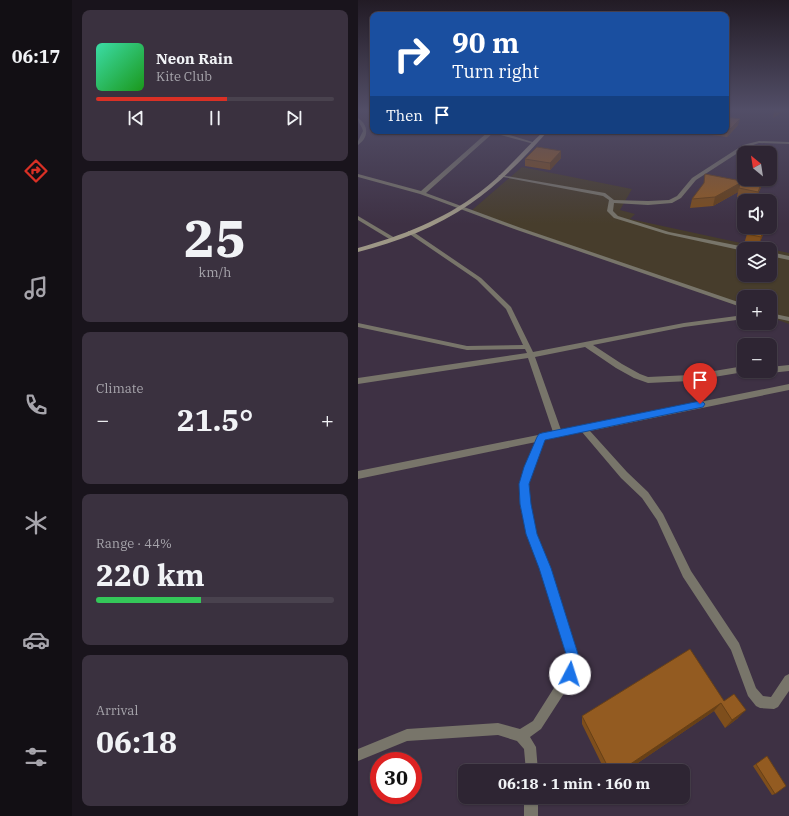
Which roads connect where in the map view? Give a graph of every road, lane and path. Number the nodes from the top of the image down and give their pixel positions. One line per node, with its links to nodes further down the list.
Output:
1 (474, 147): 6 (street)
2 (530, 147): 4 (main road)
3 (742, 147): 7 (street)
4 (500, 176): 7 (street); 8 (main road)
5 (359, 177): 6 (street)
6 (422, 193): 8 (street)
7 (611, 201): 12 (street)
8 (460, 208): 10 (main road); 16 (street)
9 (358, 218): 11 (street)
10 (410, 232): 11 (main road); 22 (street)
11 (393, 239): 13 (main road)
12 (737, 247)
13 (358, 250)
14 (777, 255): 15 (street)
15 (789, 258)
16 (737, 304)
17 (777, 316): 19 (street)
18 (737, 318): 21 (street)
19 (789, 319)
20 (358, 325): 22 (street)
21 (587, 345): 23 (street); 26 (street)
22 (527, 347): 23 (street)
23 (531, 355): 27 (street); 30 (street)
24 (789, 368): 25 (street)
25 (777, 369)
26 (737, 370)
27 (358, 381)
28 (789, 387): 29 (street)
29 (583, 428): 30 (street); 33 (street)
30 (558, 433): 31 (street)
31 (542, 437): 32 (street); 34 (street)
32 (358, 475)
33 (789, 680)
34 (521, 736): 35 (street); 36 (street)
35 (358, 755)
36 (531, 764)
37 (531, 804): 38 (street)
38 (531, 816)

